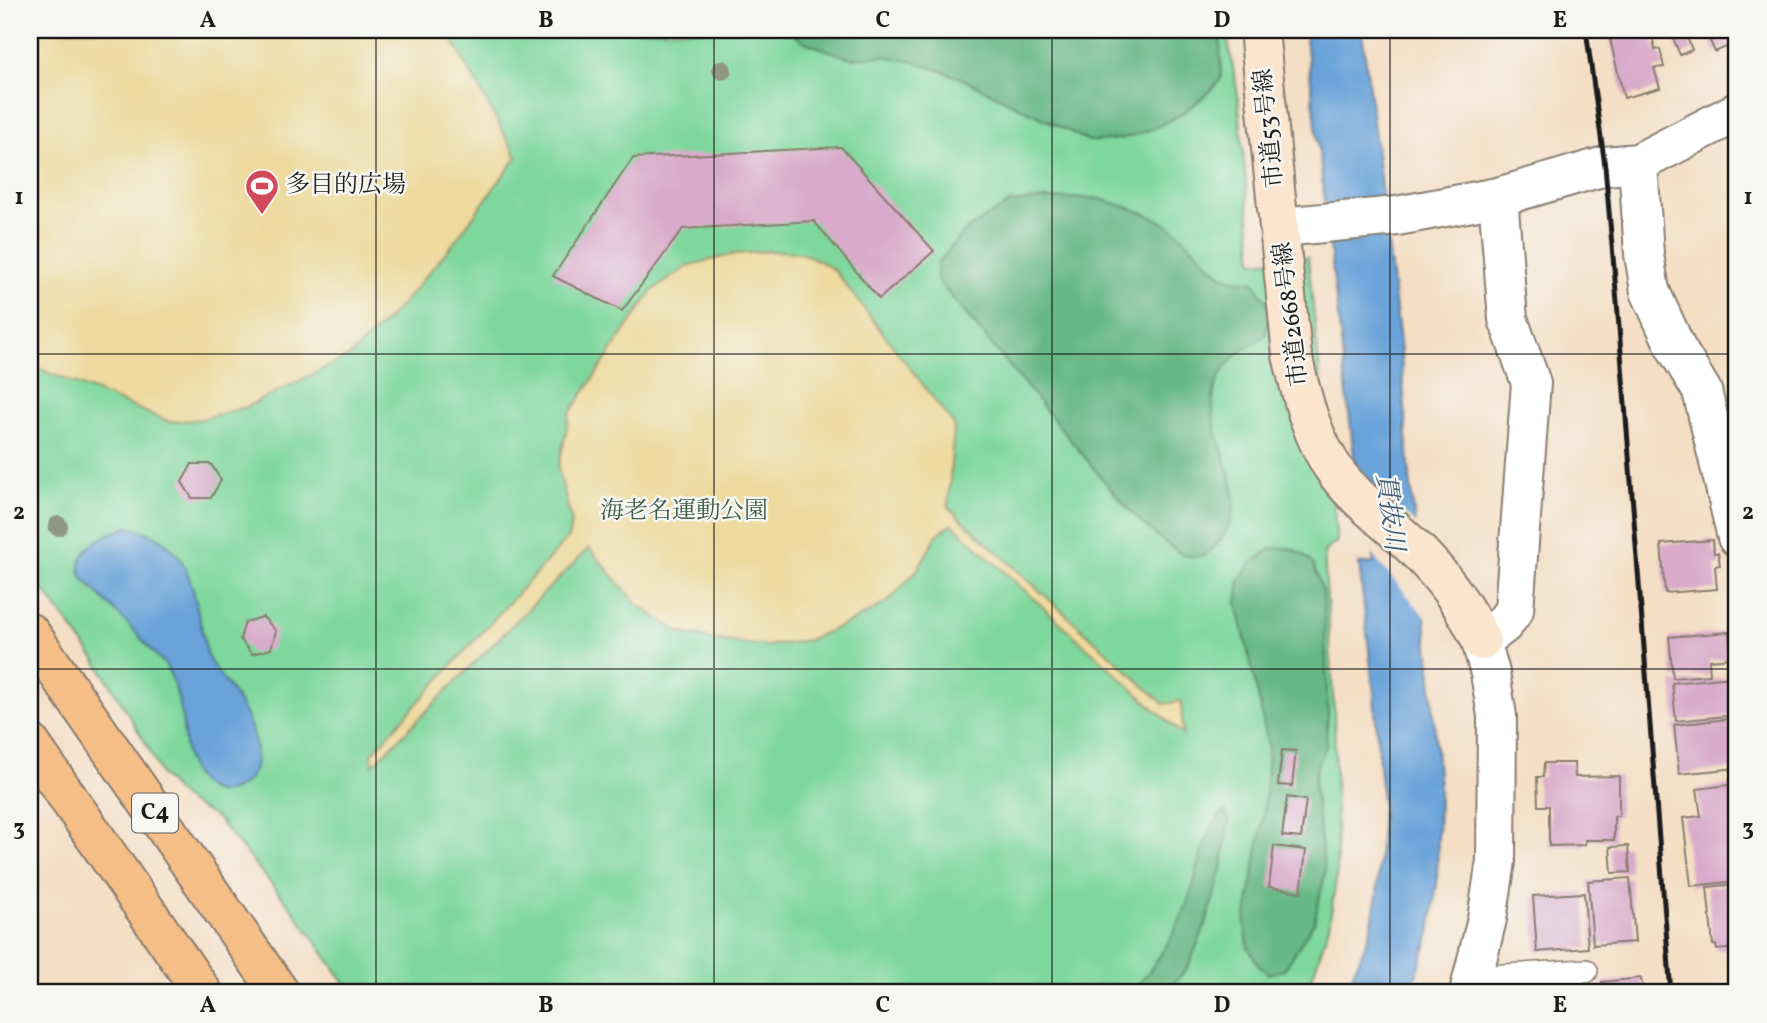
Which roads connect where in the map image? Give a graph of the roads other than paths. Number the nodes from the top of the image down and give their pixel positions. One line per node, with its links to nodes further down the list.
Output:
1 (1259, 30): 5 (street, 市道53号線)
2 (1737, 112): 3 (street)
3 (1638, 163): 4 (street); 6 (street)
4 (1498, 197): 5 (street); 8 (street)
5 (1298, 225): 8 (street, 市道2668号線)
6 (1737, 537)
7 (30, 633): 13 (highway, C4)
8 (1482, 641): 11 (street)
9 (30, 743): 12 (highway, C4)
10 (1586, 971): 11 (lane)
11 (1471, 986)
12 (197, 987)
13 (280, 993)

